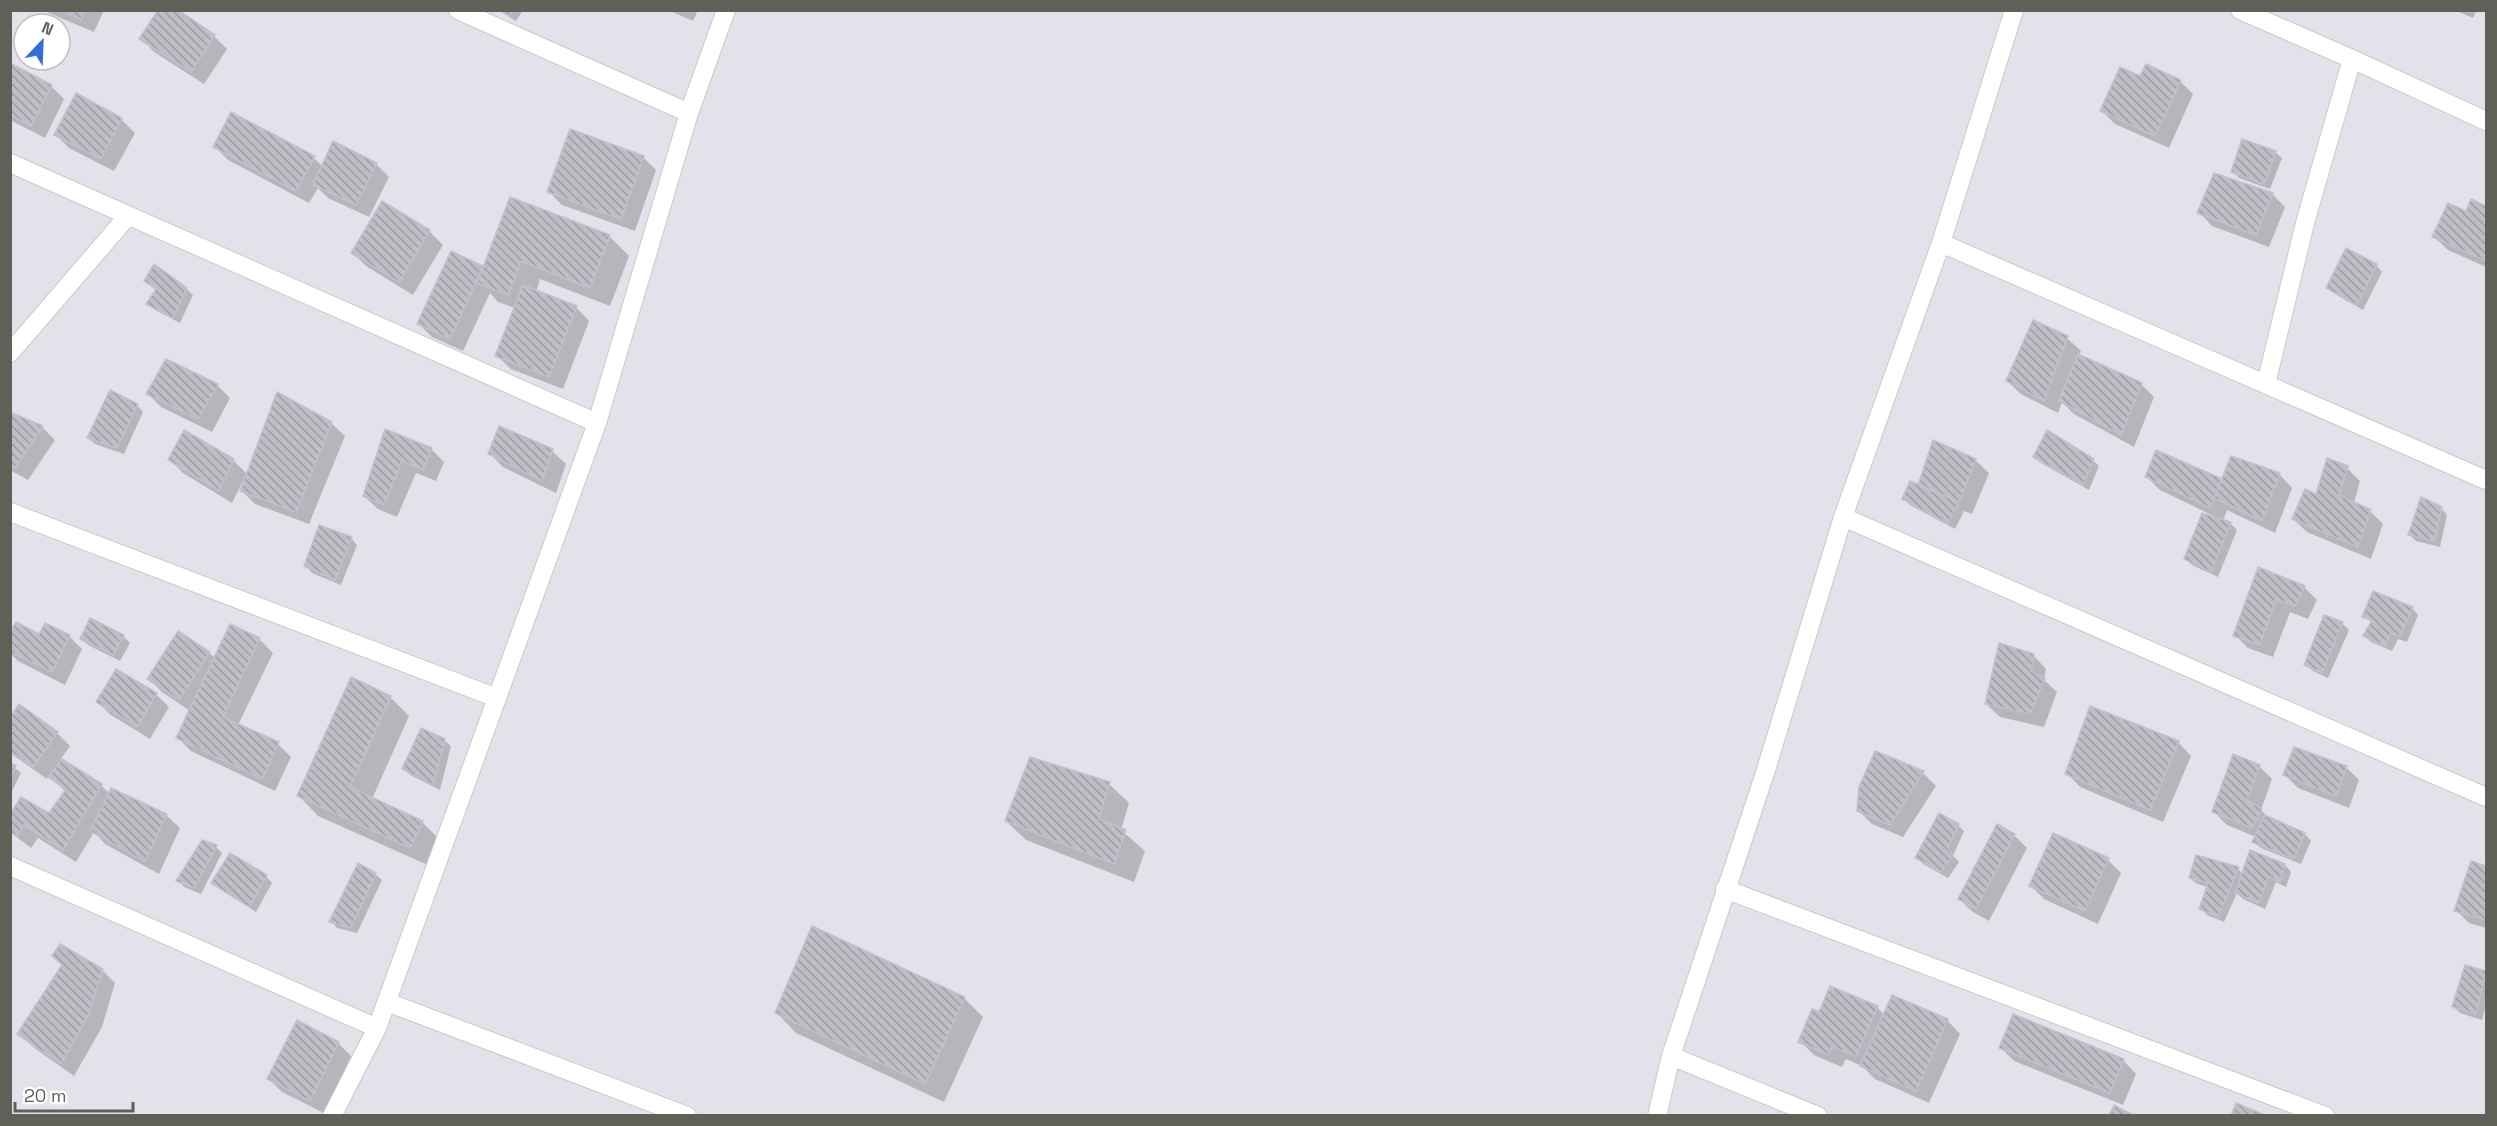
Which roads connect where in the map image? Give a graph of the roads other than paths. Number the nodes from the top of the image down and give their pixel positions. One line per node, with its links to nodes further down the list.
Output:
1 (458, 10): 6 (street)
2 (726, 10): 6 (street)
3 (2014, 10): 10 (street)
4 (2240, 10): 5 (street)
5 (2352, 58): 7 (street); 12 (street)
6 (689, 113): 13 (street)
7 (2487, 121)
8 (10, 163): 9 (street)
9 (127, 217): 11 (street); 13 (street)
10 (1941, 243): 12 (street); 16 (street)
11 (10, 353)
12 (2266, 384): 14 (street)
13 (597, 423): 17 (street)
14 (2487, 480)
15 (10, 512): 17 (street)
16 (1843, 517): 18 (street); 20 (street)
17 (497, 698): 21 (street)
18 (2487, 797)
19 (10, 866): 22 (street)
20 (1725, 889): 23 (street); 28 (street)
21 (387, 1002): 22 (street); 25 (street)
22 (377, 1028): 24 (street)
23 (1671, 1056): 26 (street); 27 (street)
24 (332, 1116)
25 (687, 1116)
26 (1657, 1116)
27 (1818, 1116)
28 (2325, 1116)

